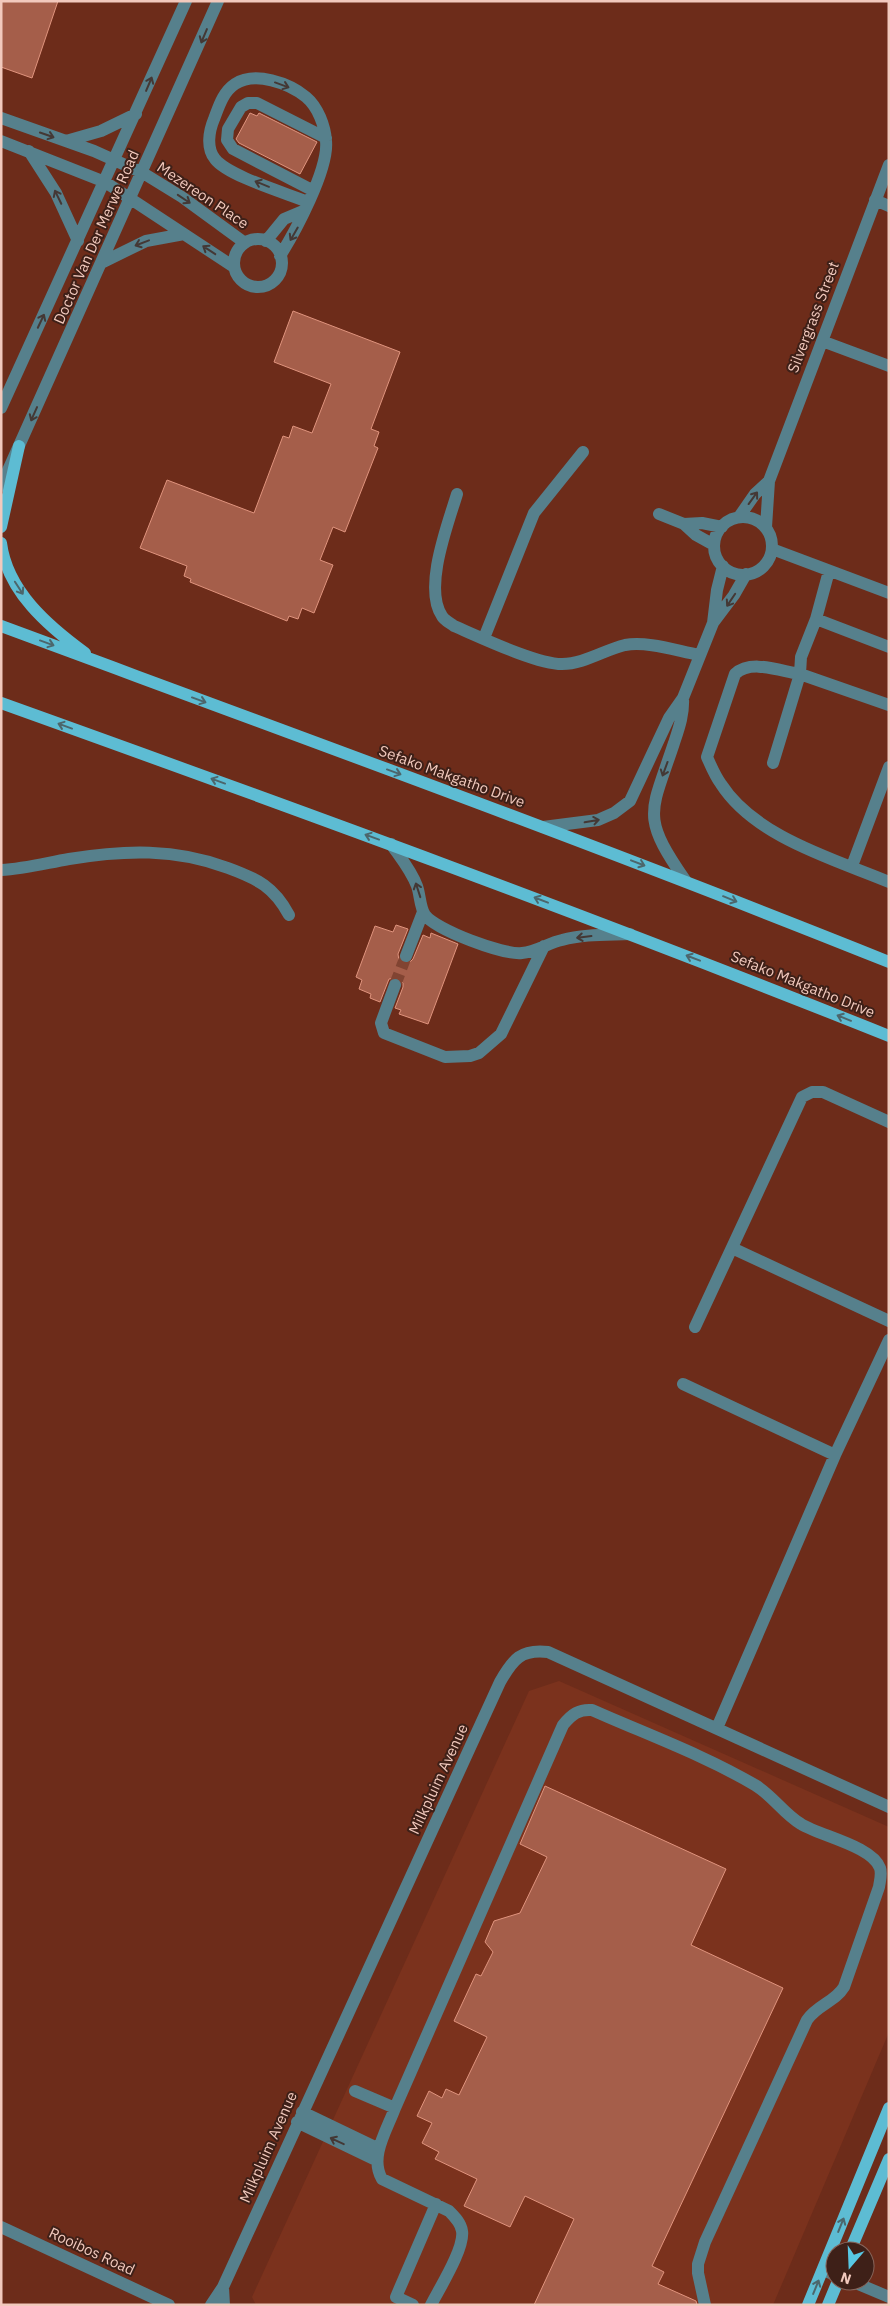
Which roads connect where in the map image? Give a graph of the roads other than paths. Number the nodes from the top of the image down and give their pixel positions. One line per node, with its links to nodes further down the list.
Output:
1 (175, 1): 4 (street)
2 (186, 1): 4 (street, Doctor Van Der Merwe Road)
3 (218, 1): 13 (street, Doctor Van Der Merwe Road, one-way to 13)
4 (176, 20): 5 (street, Doctor Van Der Merwe Road, one-way to 4)
5 (136, 114): 9 (street); 11 (street, Doctor Van Der Merwe Road)
6 (1, 118): 9 (street, Mezereon Place, one-way to 9)
7 (326, 138): 17 (street); 17 (street); 17 (street, one-way to 7)
8 (1, 141): 10 (street)
9 (66, 141): 11 (street, Mezereon Place)
10 (29, 151): 14 (street); 20 (street, one-way to 10)
11 (115, 160): 13 (street, Mezereon Place); 14 (street, Doctor Van Der Merwe Road)
12 (889, 165): 16 (street, Silvergrass Street)
13 (143, 173): 15 (street, Doctor Van Der Merwe Road); 22 (street, Mezereon Place, one-way to 22)
14 (106, 182): 15 (street); 20 (street, Doctor Van Der Merwe Road)
15 (132, 198): 19 (street); 24 (street, Doctor Van Der Merwe Road)
16 (875, 200): 18 (street); 26 (street, Silvergrass Street)
17 (308, 201): 21 (street); 23 (street, one-way to 23)
18 (889, 206)
19 (184, 234): 24 (street, one-way to 24); 25 (street, one-way to 19)
20 (78, 241): 28 (street, Doctor Van Der Merwe Road, one-way to 20)
21 (266, 241): 22 (street); 23 (street)
22 (245, 243): 25 (street)
23 (280, 256): 25 (street)
24 (103, 262): 29 (street, Doctor Van Der Merwe Road, one-way to 29)
25 (234, 267)
26 (822, 341): 27 (street); 31 (street, Silvergrass Street)
27 (889, 366)
28 (1, 408)
29 (19, 446): 32 (street, Doctor Van Der Merwe Road); 37 (main road)
30 (584, 452): 50 (street)
31 (769, 481): 35 (street, Silvergrass Street, one-way to 31); 39 (street, Silvergrass Street)
32 (1, 486)
33 (457, 494): 50 (street)
34 (659, 514): 36 (street)
35 (739, 517): 38 (street); 39 (street)
36 (684, 524): 38 (street); 41 (street)
37 (1, 527)
38 (722, 527): 41 (street)
39 (766, 527): 42 (street)
40 (1, 543): 53 (main road, one-way to 53)
41 (714, 546): 43 (street)
42 (772, 549): 44 (street); 45 (street)
43 (723, 566): 45 (street); 48 (street)
44 (829, 570): 46 (street); 47 (street)
45 (746, 574): 48 (street, one-way to 48)
46 (889, 592)
47 (816, 619): 51 (street); 54 (street)
48 (713, 623): 52 (street)
49 (1, 626): 53 (main road, Sefako Makgatho Drive, one-way to 53)
50 (484, 638): 52 (street)
51 (889, 647)
52 (700, 655): 55 (street)
53 (96, 661): 60 (main road, Sefako Makgatho Drive, one-way to 60)
54 (800, 674): 56 (street); 58 (street); 62 (street)
55 (683, 698): 60 (street, one-way to 55); 64 (street, one-way to 64)
56 (889, 703)
57 (1, 704): 61 (main road, Sefako Makgatho Drive, one-way to 57)
58 (773, 763)
59 (889, 767): 62 (street)
60 (543, 827): 64 (main road, Sefako Makgatho Drive, one-way to 64)
61 (391, 844): 66 (street, one-way to 61); 68 (main road, Sefako Makgatho Drive, one-way to 61)
62 (852, 866): 65 (street)
63 (1, 870): 67 (street)
64 (685, 880): 71 (main road, Sefako Makgatho Drive, one-way to 71)
65 (889, 882)
66 (423, 912): 69 (street); 70 (street)
67 (290, 915)
68 (632, 934): 69 (street, one-way to 69); 73 (main road, Sefako Makgatho Drive, one-way to 68)
69 (544, 946): 72 (street)
70 (406, 956)
71 (889, 962)
72 (395, 985)
73 (889, 1036)
74 (889, 1122): 75 (street)
75 (732, 1248): 76 (street); 77 (street)
76 (889, 1322)
77 (695, 1327)
78 (889, 1340): 80 (street)
79 (683, 1384): 80 (street)
80 (835, 1455): 81 (street)
81 (717, 1728): 82 (street, Milkpluim Avenue); 86 (street, Milkpluim Avenue)
82 (889, 1807)
83 (355, 2091): 84 (street)
84 (395, 2108): 87 (street); 103 (street)
85 (889, 2108): 92 (main road, one-way to 85)
86 (299, 2117): 87 (street); 93 (street, Milkpluim Avenue)
87 (378, 2154): 89 (street)
88 (889, 2158): 91 (main road)
89 (436, 2204): 97 (street); 102 (street)
90 (1, 2227): 98 (street, Rooibos Road)
91 (854, 2241)
92 (823, 2270): 104 (main road, one-way to 92)
93 (222, 2287): 99 (street, Milkpluim Avenue); 100 (street)
94 (834, 2291): 105 (main road)
95 (874, 2291): 96 (street)
96 (889, 2297)
97 (395, 2301): 101 (street)
98 (169, 2305)
99 (210, 2305)
100 (224, 2305)
101 (413, 2305)
102 (432, 2305)
103 (705, 2305)
104 (808, 2305)
105 (828, 2305)

